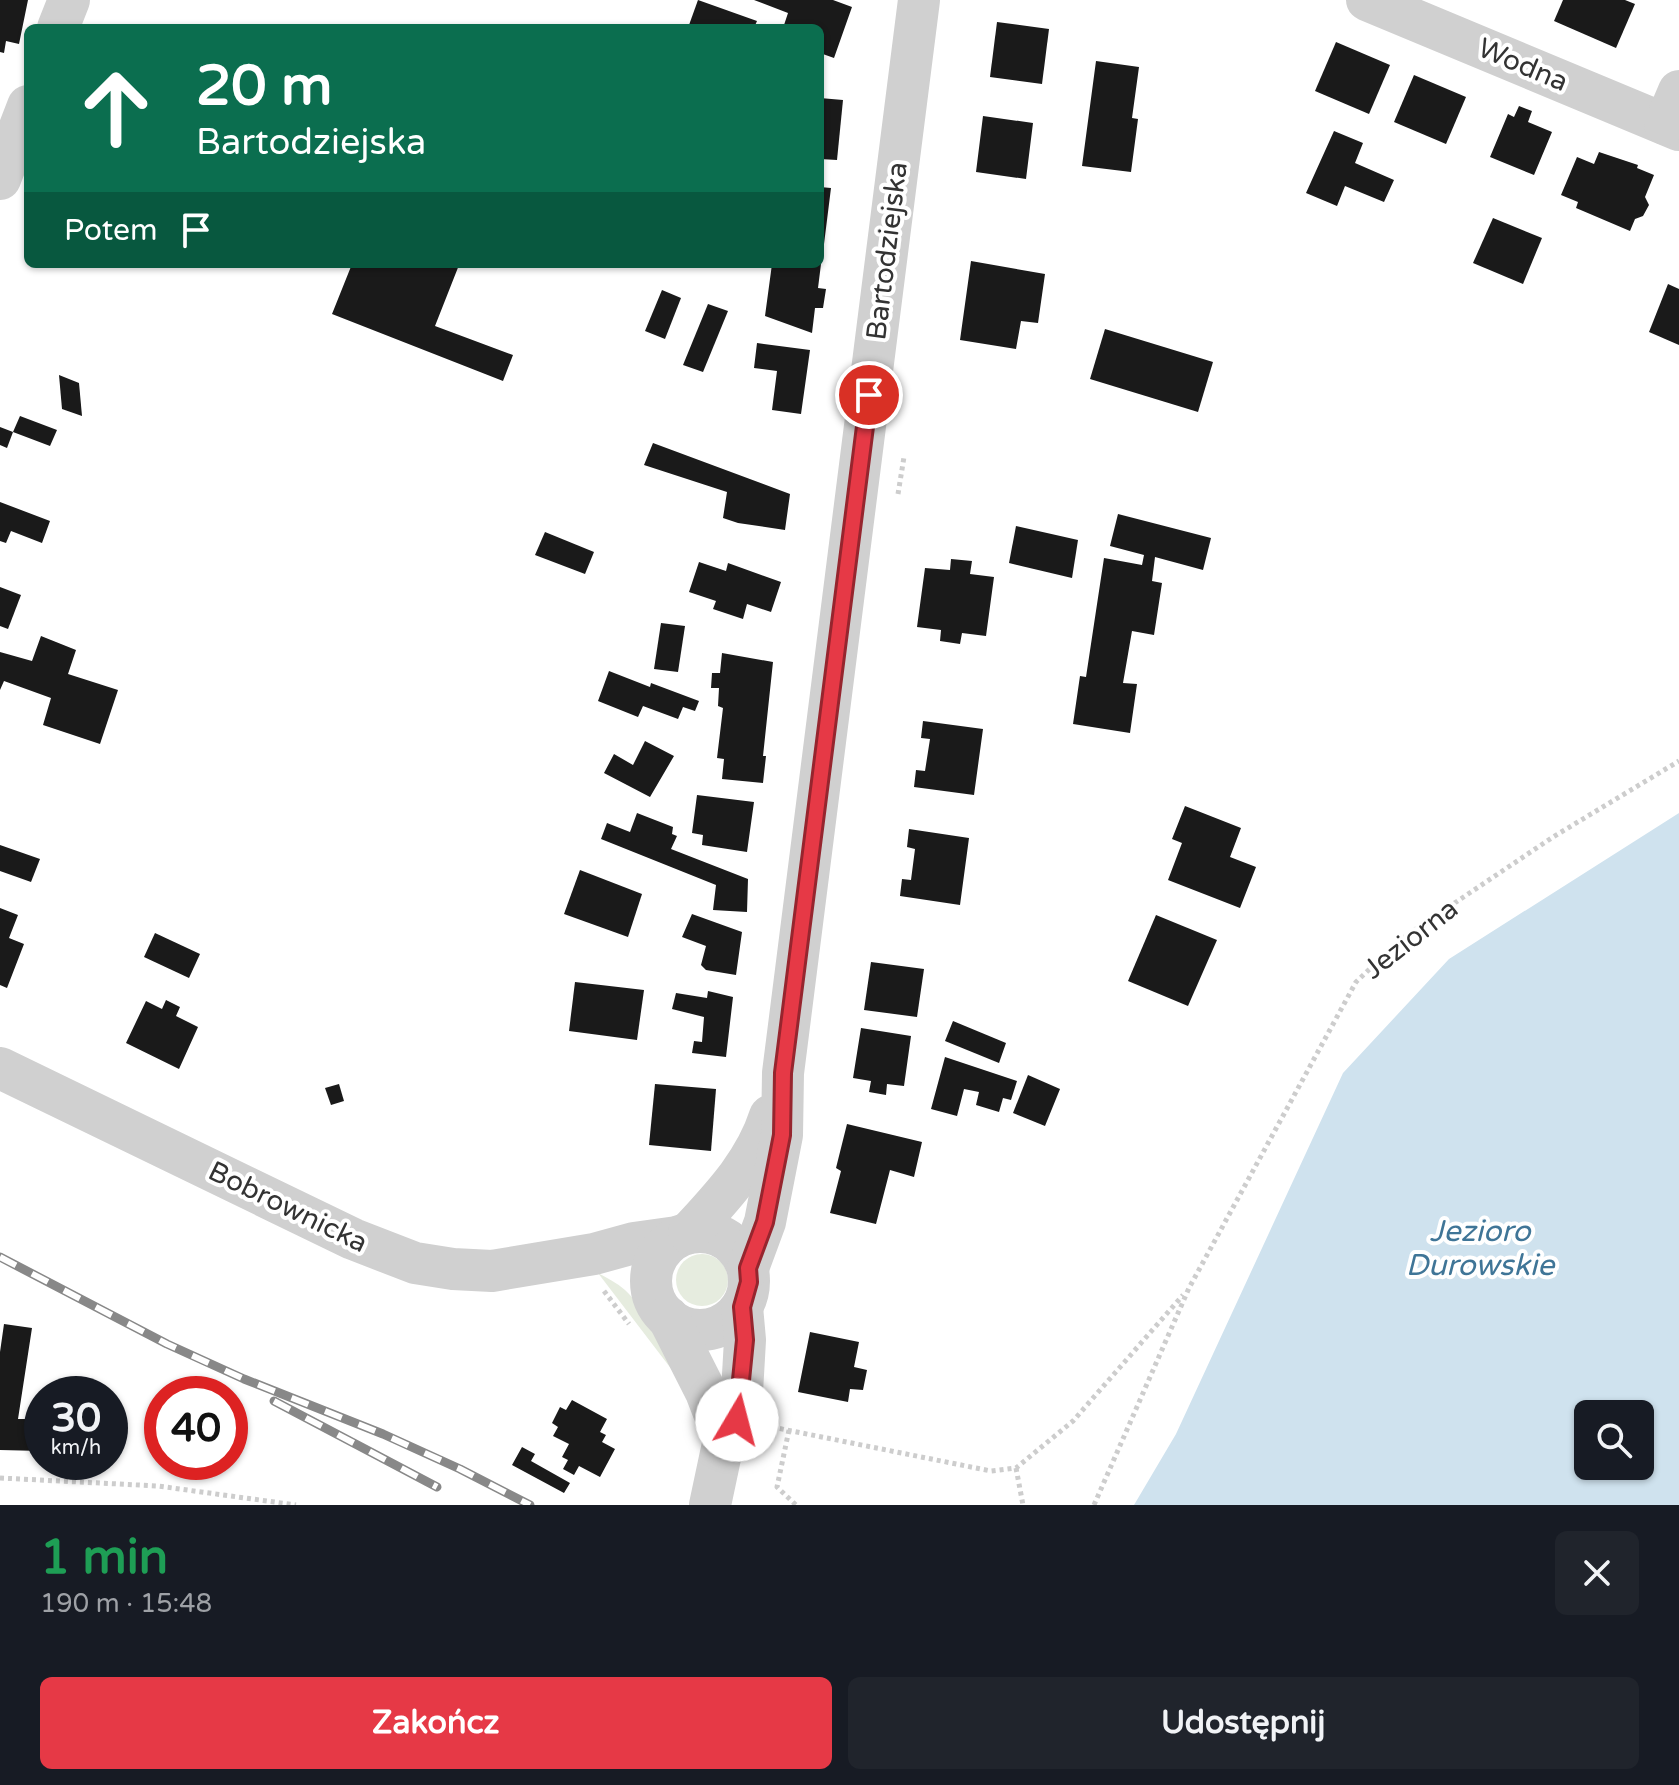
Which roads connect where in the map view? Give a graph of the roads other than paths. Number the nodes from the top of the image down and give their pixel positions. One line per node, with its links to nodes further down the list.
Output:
1 (69, 0): 4 (street)
2 (919, 0): 9 (street, Bartodziejska)
3 (1367, 0): 5 (street, Wodna)
4 (60, 24)
5 (1674, 115)
6 (24, 116): 7 (street)
7 (0, 179)
8 (0, 1068): 11 (street, Bobrownicka)
9 (783, 1073): 10 (street, Bartodziejska); 12 (street, Bartodziejska)
10 (683, 1235): 11 (street, Bobrownicka); 12 (street); 13 (street)
11 (594, 1267): 13 (street)
12 (745, 1288): 13 (street); 14 (street, Bartodziejska)
13 (650, 1311): 14 (street)
14 (724, 1439): 15 (street, Bartodziejska)
15 (710, 1505)

